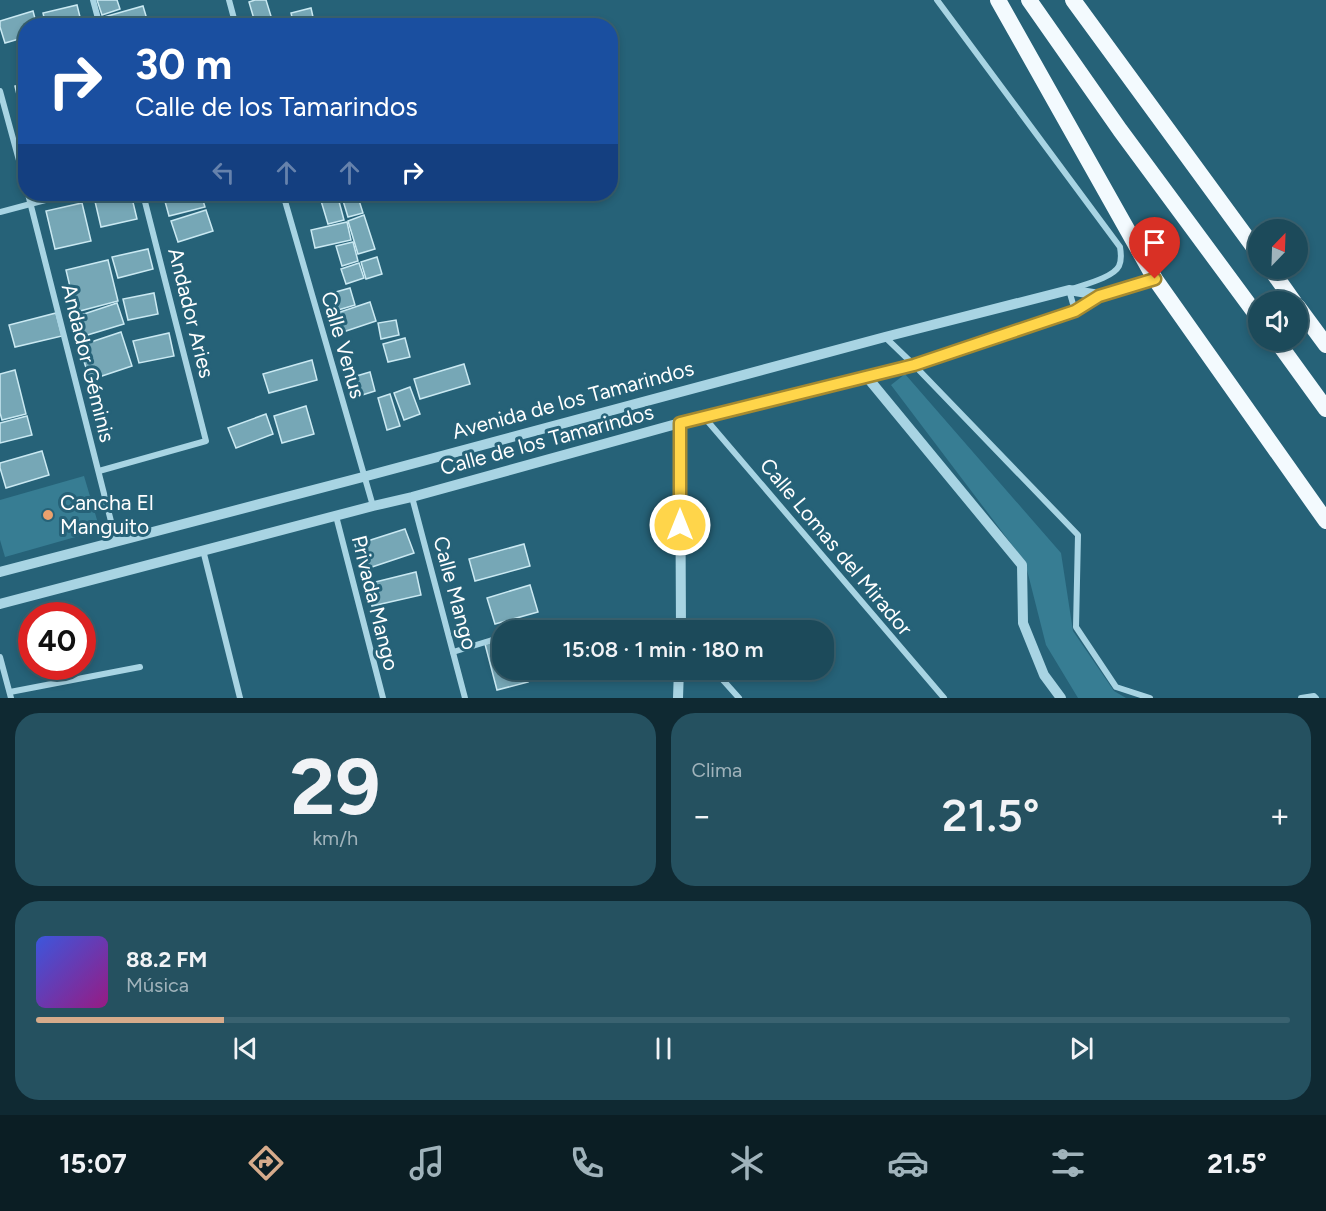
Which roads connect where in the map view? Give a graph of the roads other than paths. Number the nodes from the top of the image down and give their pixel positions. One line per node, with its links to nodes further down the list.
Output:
1 (93, 0): 8 (street)
2 (229, 0): 9 (street)
3 (937, 0): 21 (street)
4 (998, 0): 20 (highway)
5 (1029, 0): 23 (highway)
6 (1073, 0): 10 (highway)
7 (1081, 0): 10 (highway)
8 (98, 18)
9 (234, 18)
10 (1112, 54): 19 (highway)
11 (0, 90): 12 (street)
12 (18, 156)
13 (29, 201): 17 (street, Andador Géminis)
14 (44, 201): 17 (street)
15 (145, 201): 34 (street, Andador Aries)
16 (285, 201): 35 (street, Calle Venus)
17 (30, 205): 18 (street); 34 (street, Andador Géminis)
18 (0, 212)
19 (1248, 239)
20 (1155, 279): 22 (street, Avenida de los Tamarindos); 39 (highway)
21 (1069, 290): 22 (street, Avenida de los Tamarindos); 24 (street); 26 (street, Avenida de los Tamarindos)
22 (1099, 296): 24 (street, Calle de los Tamarindos)
23 (1248, 303)
24 (1075, 311): 29 (street, Calle de los Tamarindos)
25 (1308, 320): 27 (highway)
26 (885, 337): 29 (street); 35 (street, Avenida de los Tamarindos)
27 (1326, 345)
28 (1284, 351): 31 (highway)
29 (914, 365): 30 (street, Calle de los Tamarindos); 59 (street)
30 (867, 377): 32 (street, Calle de los Tamarindos); 58 (street)
31 (1326, 409)
32 (704, 417): 33 (street, Calle de los Tamarindos); 57 (street, Calle Lomas del Mirador)
33 (680, 423): 36 (street, Calle de los Tamarindos); 44 (street)
34 (99, 471): 40 (street, Andador Géminis)
35 (363, 477): 37 (street, Calle Venus); 40 (street, Avenida de los Tamarindos)
36 (412, 497): 37 (street, Calle de los Tamarindos); 46 (street, Calle Mango)
37 (373, 506): 38 (street, Calle de los Tamarindos)
38 (336, 516): 41 (street, Calle de los Tamarindos); 53 (street, Privada Mango)
39 (1326, 521)
40 (116, 541): 42 (street, Avenida de los Tamarindos)
41 (203, 550): 43 (street, Calle de los Tamarindos); 52 (street)
42 (0, 572)
43 (0, 604)
44 (681, 620)
45 (492, 640): 46 (street)
46 (453, 652): 54 (street, Calle Mango)
47 (0, 657): 51 (street)
48 (140, 667): 51 (street)
49 (679, 680): 55 (street)
50 (723, 680): 56 (street)
51 (10, 695)
52 (240, 698)
53 (383, 698)
54 (465, 698)
55 (678, 698)
56 (739, 698)
57 (944, 698)
58 (1060, 698)
59 (1150, 698)
60 (1301, 698): 61 (street)
61 (1316, 698)

